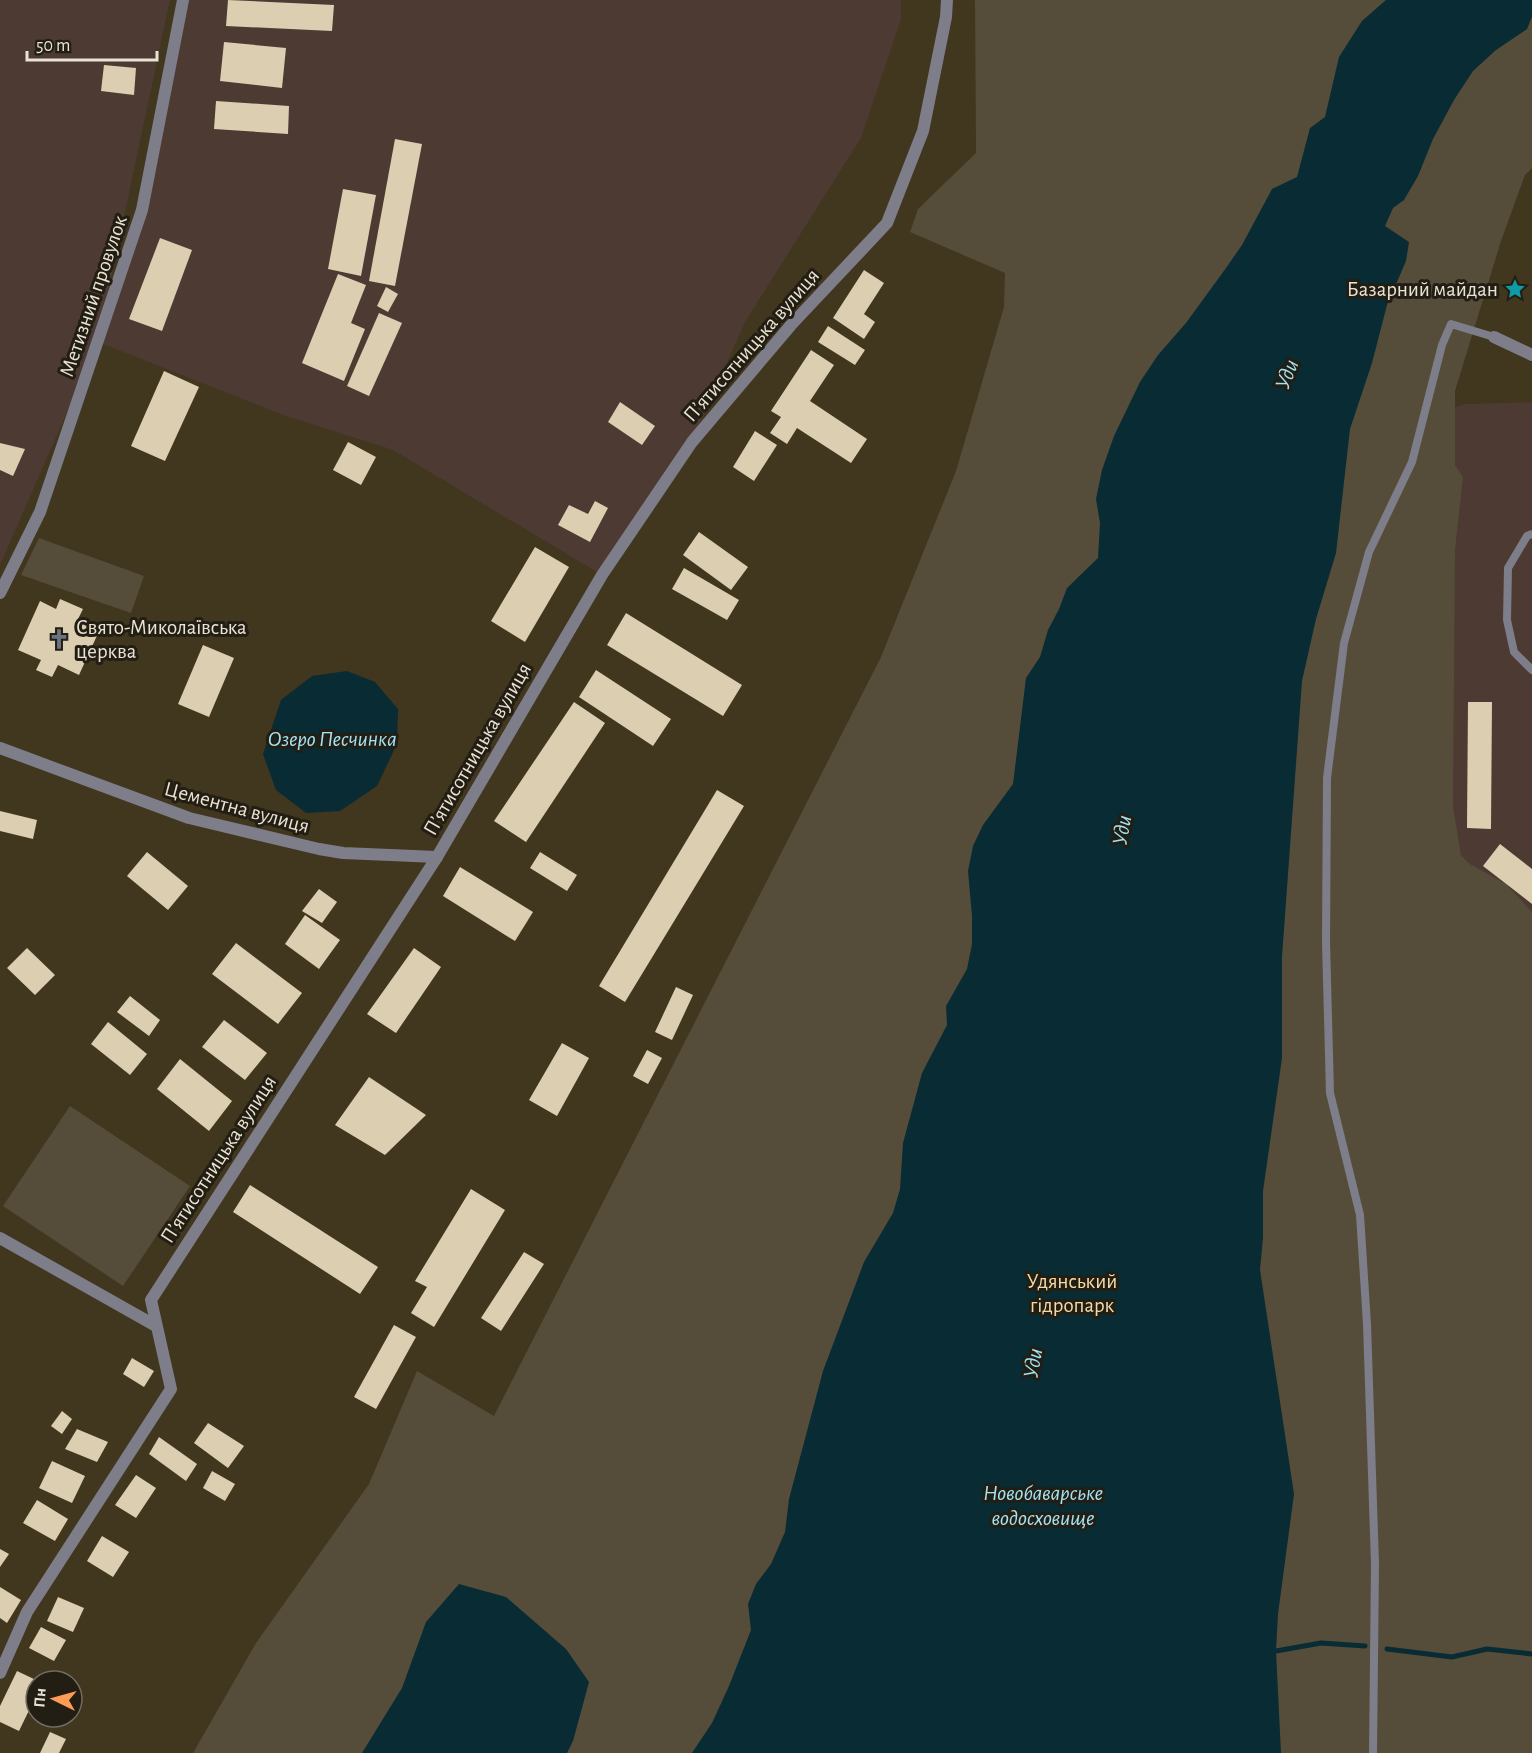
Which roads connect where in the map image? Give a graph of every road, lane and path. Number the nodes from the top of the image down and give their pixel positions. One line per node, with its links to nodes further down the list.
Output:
1 (183, 0): 6 (street, Метизний провулок)
2 (947, 0): 9 (street, П’ятисотницька вулиця)
3 (1494, 337): 4 (street); 13 (lane)
4 (1532, 355)
5 (1532, 534): 7 (lane)
6 (0, 593)
7 (1532, 670)
8 (0, 748): 9 (street, Цементна вулиця)
9 (437, 857): 11 (street, П’ятисотницька вулиця)
10 (0, 1238): 11 (street)
11 (156, 1326): 12 (street, П’ятисотницька вулиця)
12 (0, 1673)
13 (1373, 1753)

